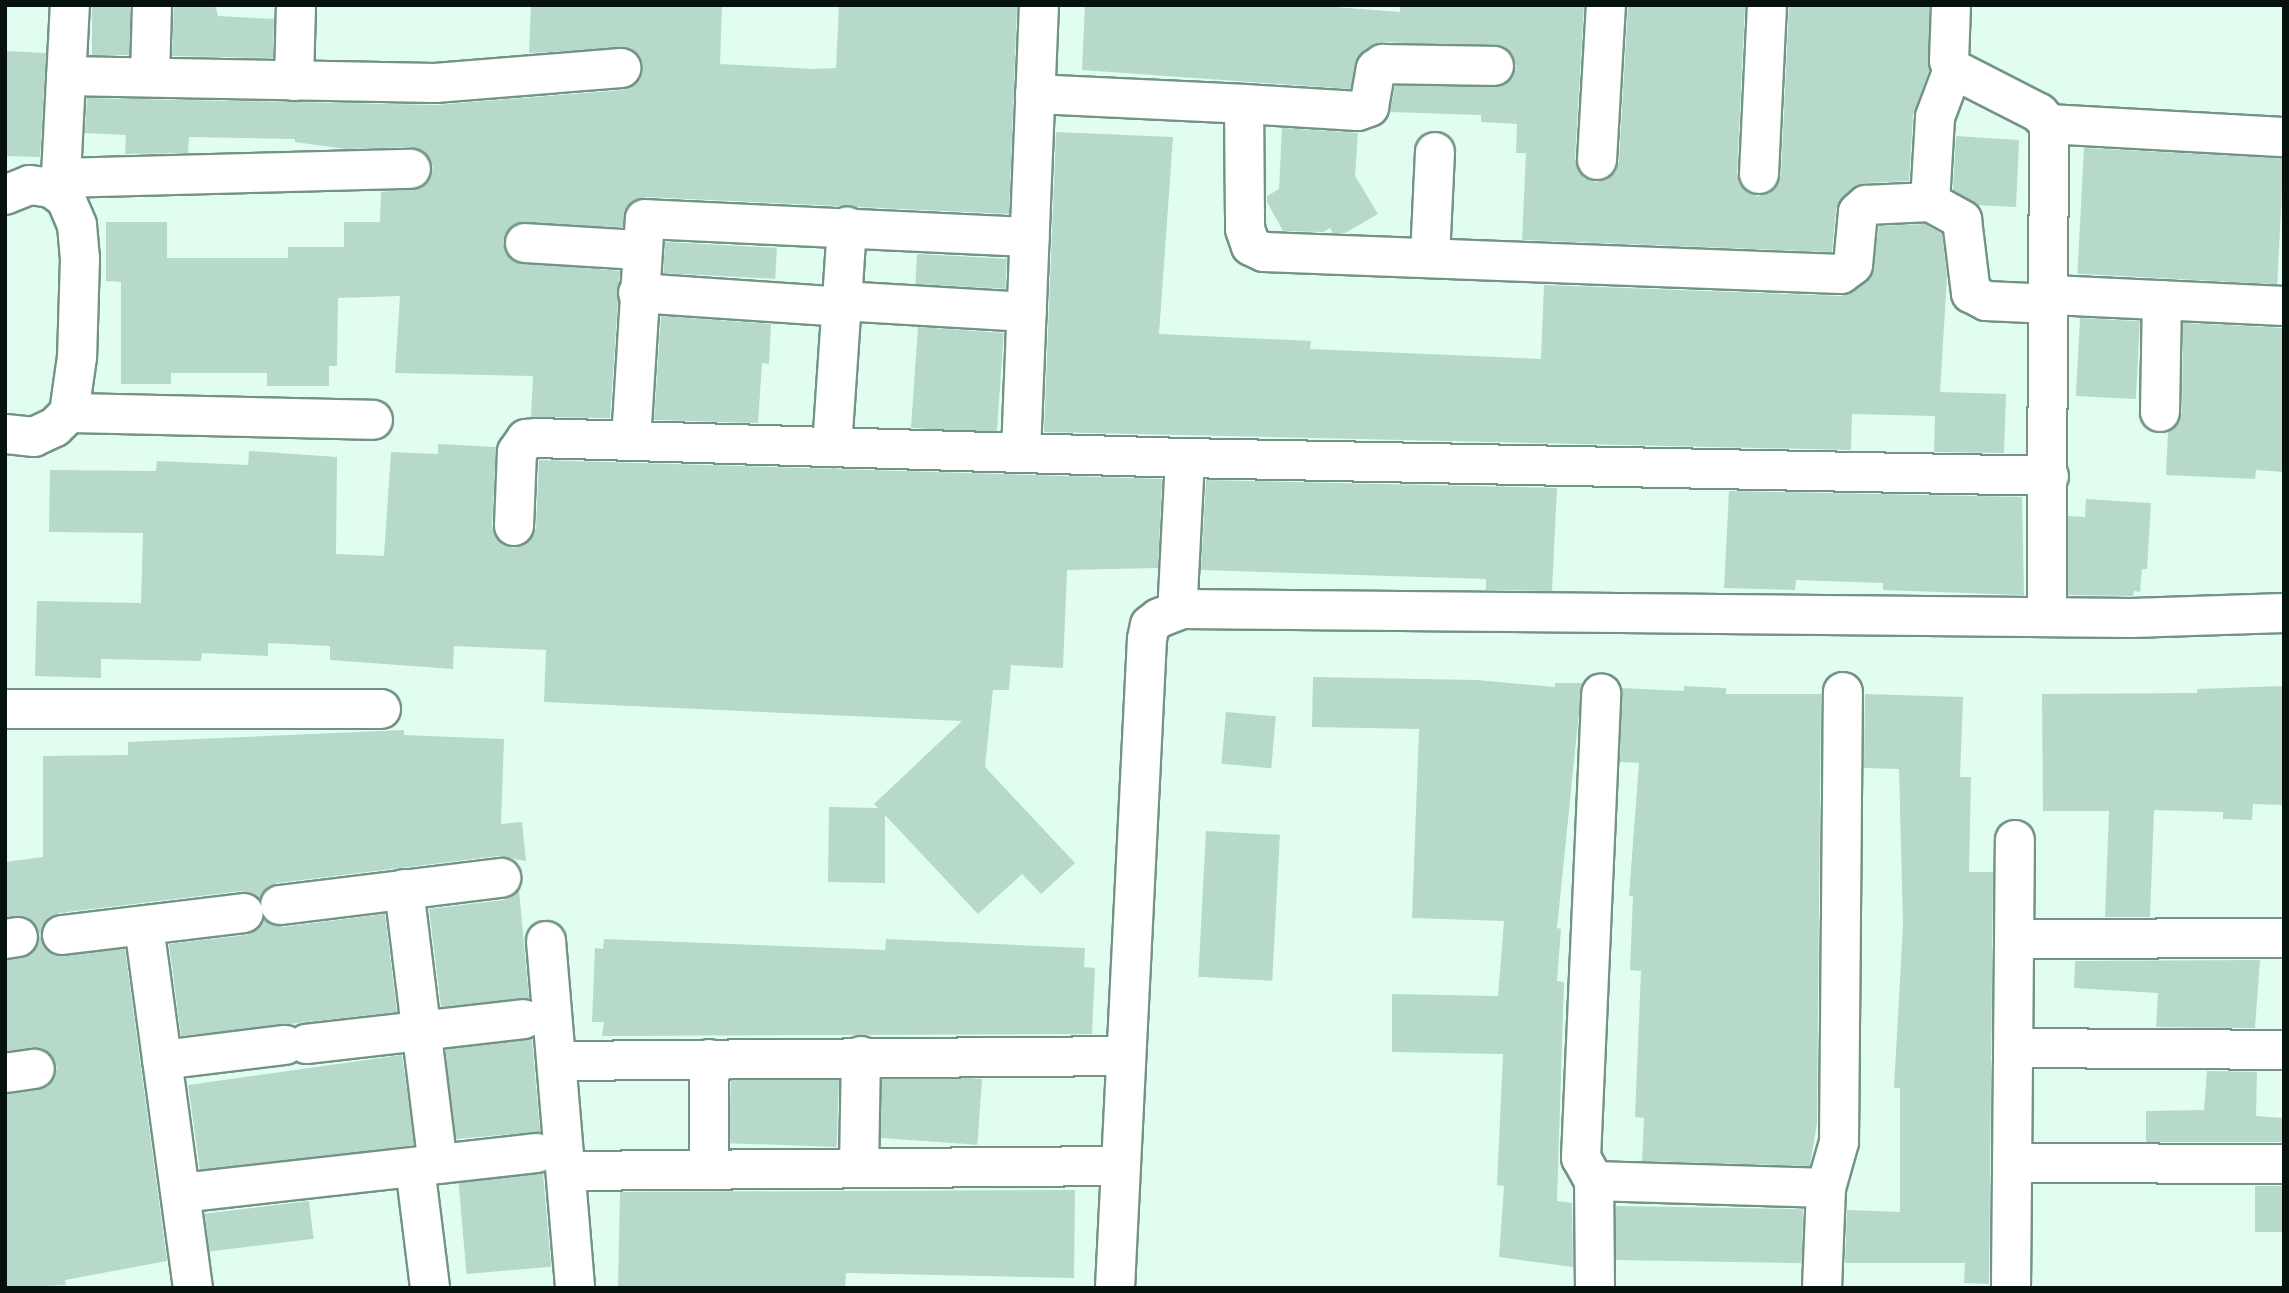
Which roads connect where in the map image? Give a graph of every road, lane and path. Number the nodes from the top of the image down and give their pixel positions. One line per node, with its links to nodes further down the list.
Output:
1 (69, 5): 11 (street)
2 (152, 5): 12 (street)
3 (296, 5): 13 (street)
4 (1039, 5): 14 (street)
5 (1606, 5): 19 (street)
6 (1767, 5): 21 (street)
7 (1951, 5): 10 (street)
8 (1494, 66): 15 (street)
9 (621, 68): 13 (street)
10 (1953, 69): 16 (street); 24 (street)
11 (66, 76): 12 (street); 22 (street)
12 (150, 77): 13 (street)
13 (294, 81)
14 (1035, 94): 15 (street); 26 (street)
15 (1244, 104): 29 (street)
16 (2049, 124): 17 (street); 31 (street)
17 (2284, 137)
18 (1435, 152): 29 (street)
19 (1597, 160)
20 (411, 169): 22 (street)
21 (1759, 174)
22 (60, 186): 23 (street); 37 (street)
23 (5, 195)
24 (1930, 202): 29 (street); 31 (street)
25 (847, 227): 26 (street); 28 (street); 33 (street)
26 (1030, 237): 35 (street)
27 (525, 243): 28 (street)
28 (640, 250): 30 (street)
29 (1430, 258)
30 (638, 293): 33 (street); 40 (street)
31 (2051, 300): 32 (street); 44 (street)
32 (2162, 300): 34 (street); 36 (street)
33 (841, 304): 35 (street); 41 (street)
34 (2284, 306)
35 (1027, 312): 42 (street)
36 (2160, 412)
37 (69, 413): 38 (street); 39 (street)
38 (373, 419)
39 (5, 434)
40 (631, 440): 41 (street); 45 (street)
41 (832, 447): 42 (street)
42 (1021, 452): 43 (street)
43 (1185, 457): 44 (street); 46 (street)
44 (2049, 476): 48 (street)
45 (514, 526)
46 (1182, 609): 48 (street); 66 (street)
47 (2284, 613): 48 (street)
48 (2046, 617)
49 (1843, 692): 78 (street)
50 (1601, 693): 77 (street)
51 (5, 709): 52 (street)
52 (381, 709)
53 (2015, 840): 59 (street)
54 (501, 878): 55 (street)
55 (404, 890): 56 (street); 62 (street)
56 (144, 926): 57 (street); 68 (street)
57 (62, 935)
58 (2284, 938): 59 (street)
59 (2015, 939): 63 (street)
60 (546, 941): 69 (street)
61 (524, 1020): 62 (street)
62 (422, 1032): 68 (street); 73 (street)
63 (2014, 1048): 64 (street); 71 (street)
64 (2284, 1050)
65 (861, 1056): 66 (street); 67 (street); 75 (street)
66 (1126, 1056): 74 (street)
67 (709, 1059): 69 (street); 76 (street)
68 (162, 1060): 79 (street)
69 (558, 1061): 70 (street)
70 (552, 1162): 73 (street); 76 (street); 82 (street)
71 (2012, 1163): 72 (street); 86 (street)
72 (2284, 1164)
73 (426, 1166): 79 (street); 81 (street)
74 (1121, 1166): 75 (street); 83 (street)
75 (859, 1168): 76 (street)
76 (709, 1170)
77 (1594, 1181): 78 (street); 84 (street)
78 (1826, 1188): 85 (street)
79 (181, 1193): 80 (street)
80 (193, 1288)
81 (430, 1288)
82 (575, 1288)
83 (1115, 1288)
84 (1595, 1288)
85 (1822, 1288)
86 (2011, 1288)

